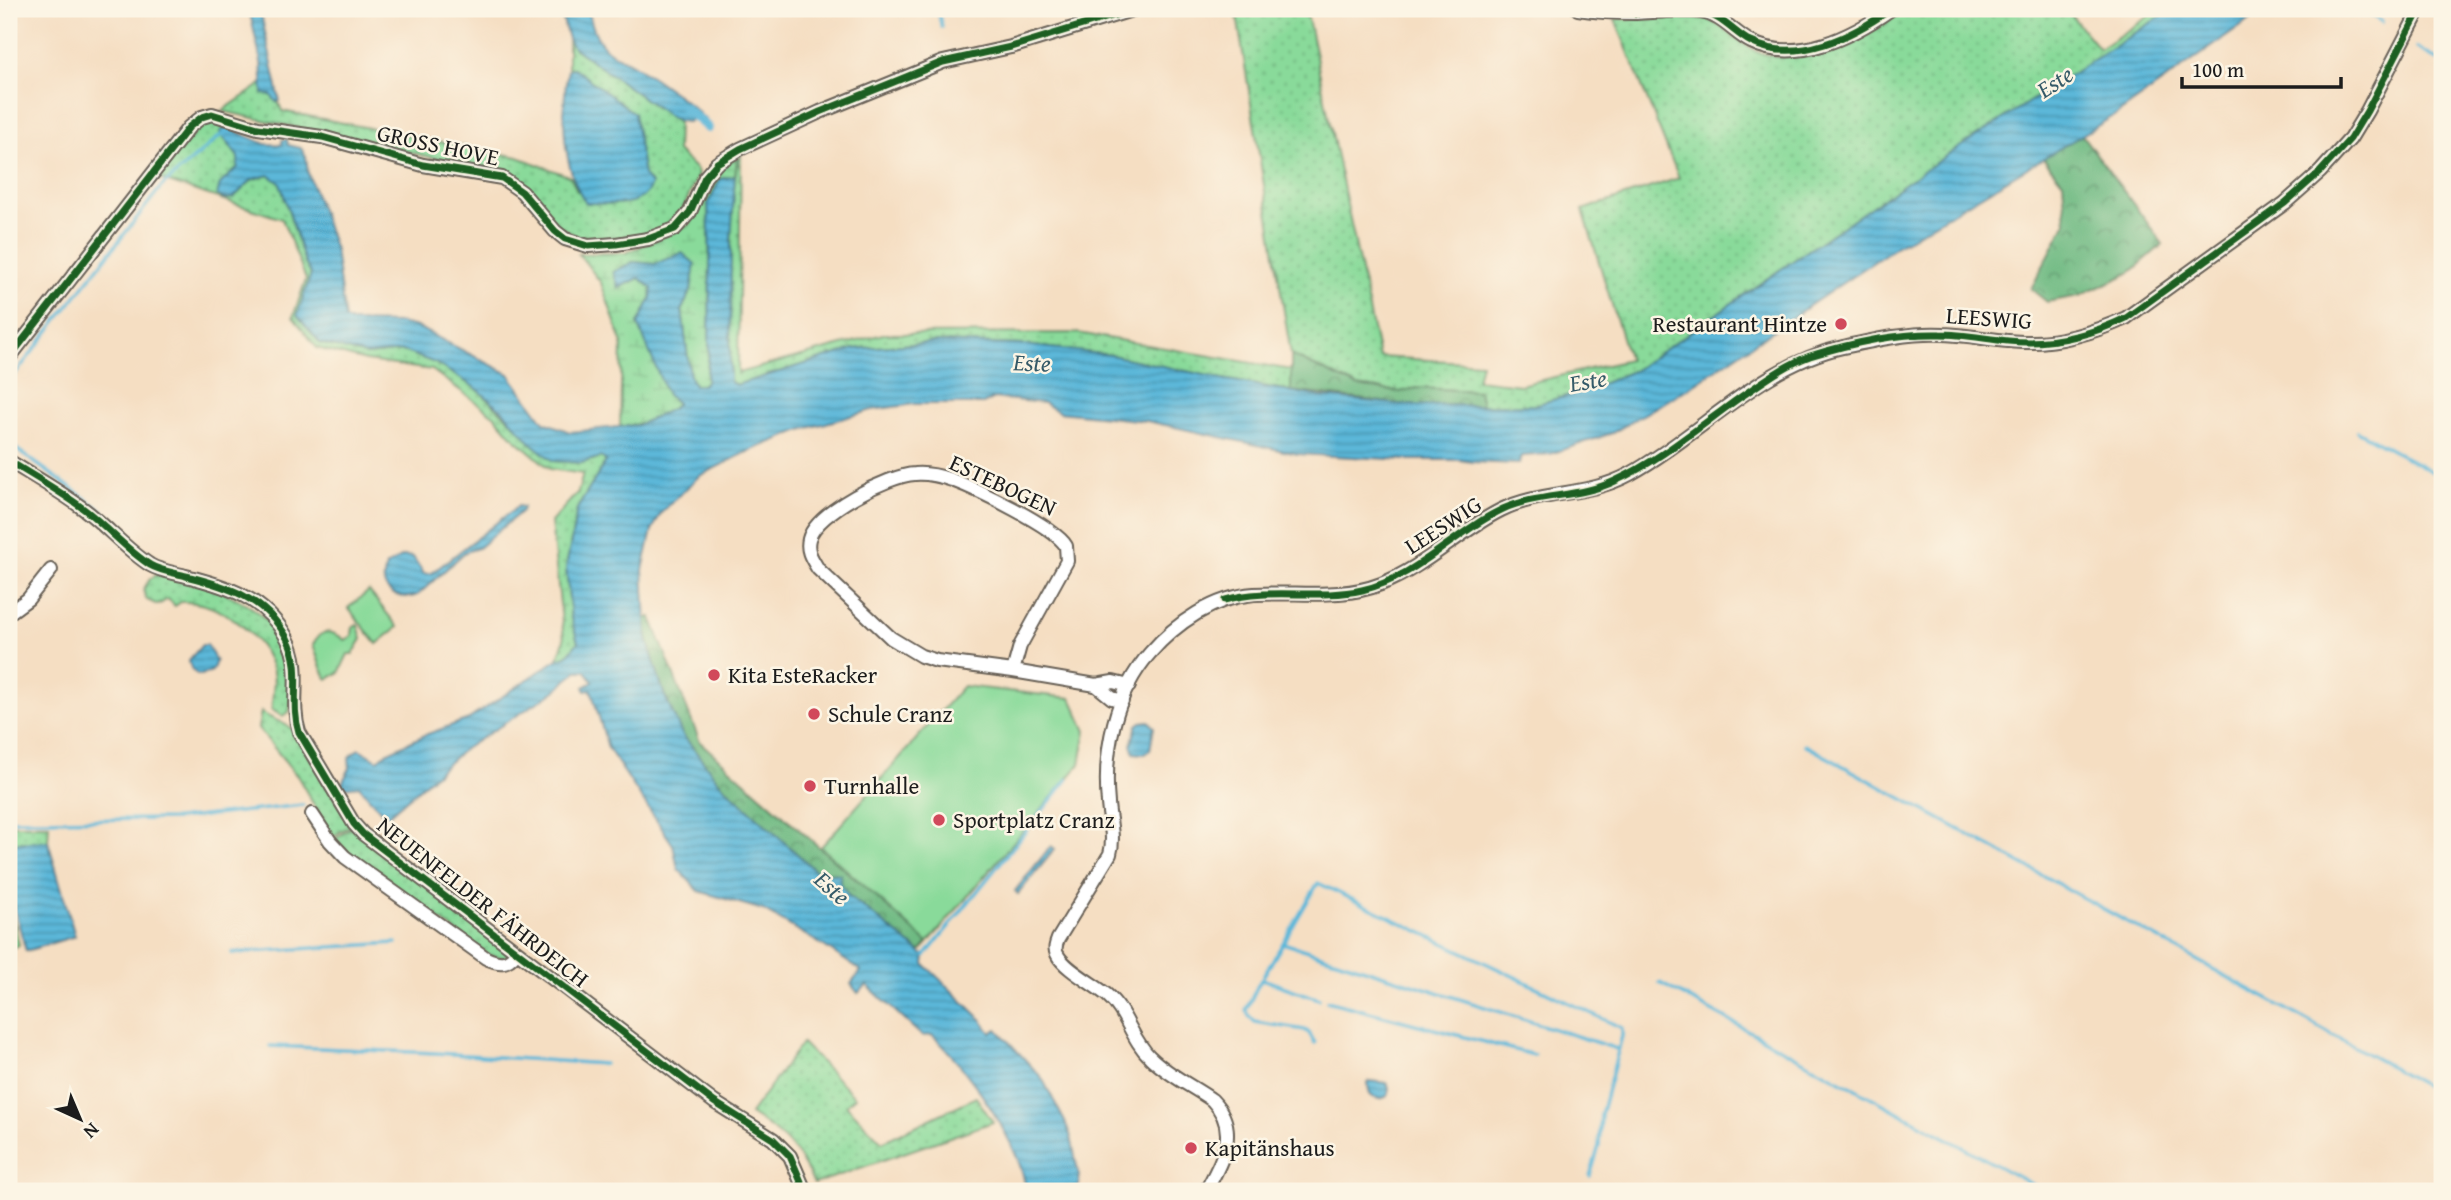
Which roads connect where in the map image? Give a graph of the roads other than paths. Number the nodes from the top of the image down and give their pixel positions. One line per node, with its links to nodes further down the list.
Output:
1 (1135, 9): 5 (street, GROSS HOVE)
2 (1577, 9): 3 (street)
3 (1891, 9)
4 (2420, 9): 11 (street, LEESWIG)
5 (9, 358)
6 (9, 461): 14 (street, NEUENFELDER FÄHRDEICH)
7 (51, 570): 8 (street)
8 (9, 613)
9 (1013, 671): 9 (street, ESTEBOGEN); 10 (street, ESTEBOGEN)
10 (1096, 685): 11 (street, ESTEBOGEN); 12 (street, ESTEBOGEN)
11 (1129, 686): 12 (street, LEESWIG)
12 (1122, 701): 16 (street, LEESWIG)
13 (312, 814): 14 (street, NEUENFELDER FÄHRDEICH)
14 (516, 953): 15 (street, NEUENFELDER FÄHRDEICH)
15 (805, 1191)
16 (1206, 1191)

